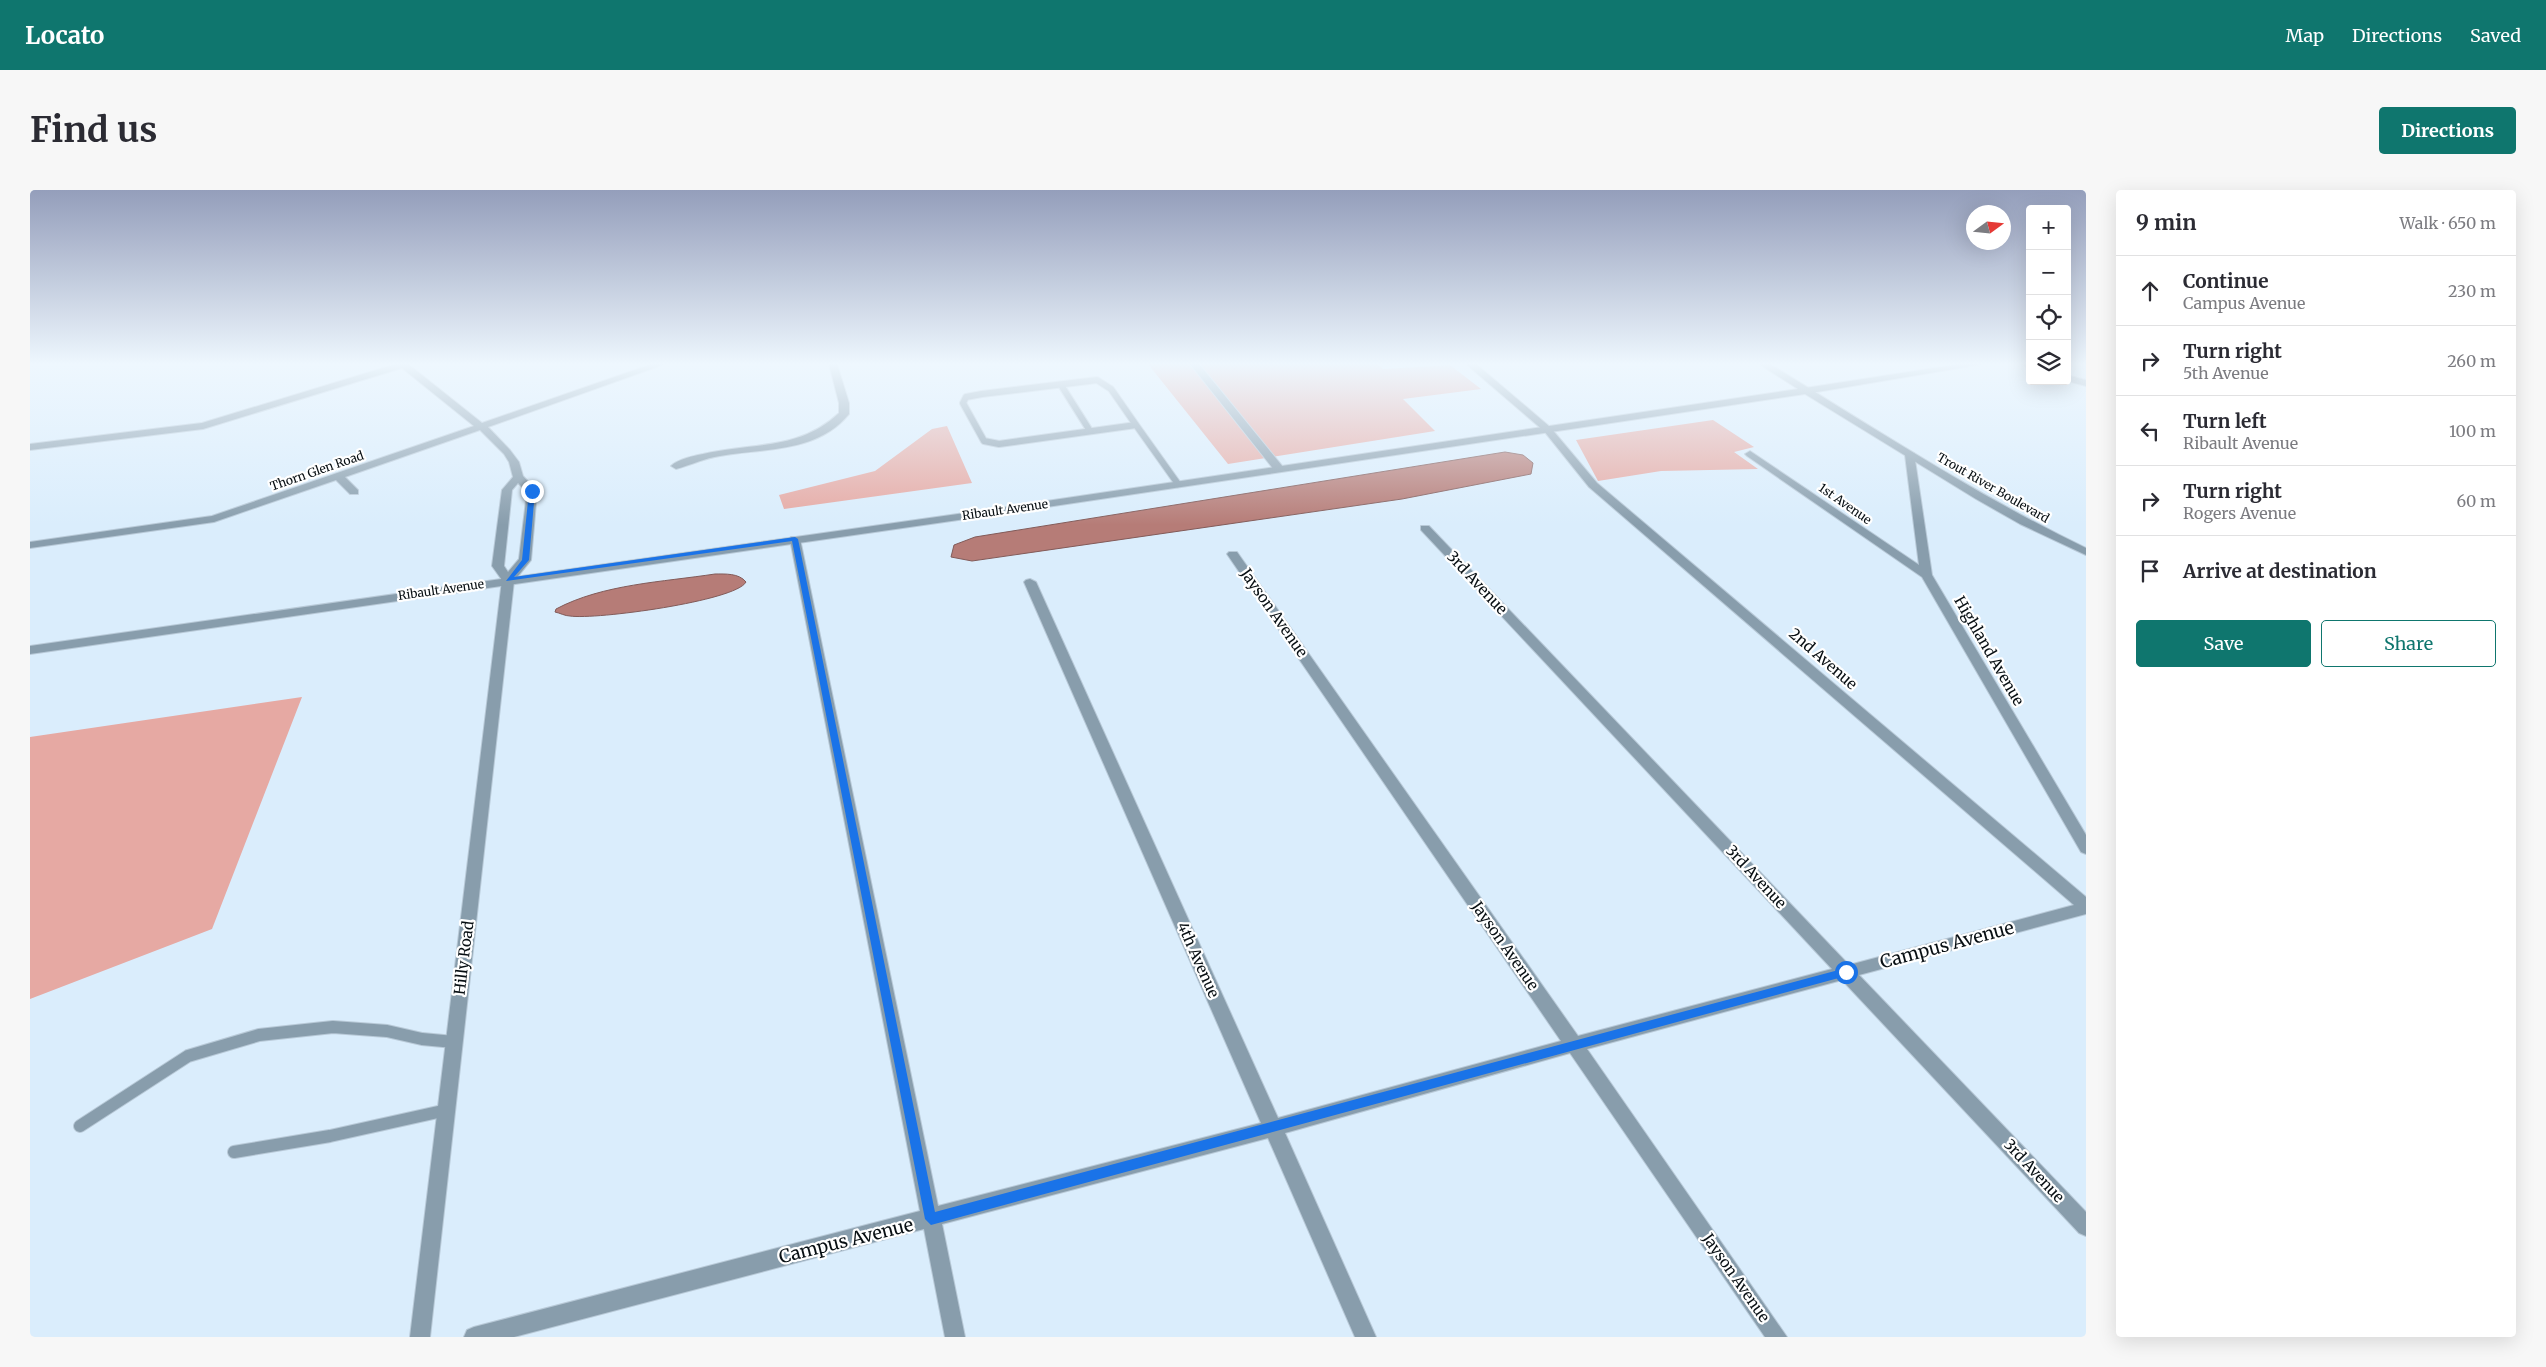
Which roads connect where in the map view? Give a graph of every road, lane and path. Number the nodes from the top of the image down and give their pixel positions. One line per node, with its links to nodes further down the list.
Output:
1 (231, 418): 16 (street)
2 (470, 418): 13 (street)
3 (512, 418): 13 (street, Thorn Glen Road)
4 (840, 418): 19 (street)
5 (971, 418): 15 (lane)
6 (1081, 418): 15 (lane)
7 (1131, 418): 12 (lane)
8 (1237, 418): 20 (street)
9 (1534, 418): 14 (street, 2nd Avenue)
10 (1624, 418): 14 (street, Ribault Avenue)
11 (1849, 418): 18 (street, Trout River Boulevard)
12 (1136, 425): 15 (lane); 23 (lane)
13 (483, 428): 21 (street); 22 (street, Thorn Glen Road)
14 (1548, 429): 20 (street, Ribault Avenue); 35 (street, 2nd Avenue)
15 (1090, 431)
16 (30, 447)
17 (1750, 454): 30 (street, 1st Avenue)
18 (1910, 455): 28 (street, Trout River Boulevard); 30 (street, Highland Avenue)
19 (676, 466)
20 (1279, 469): 23 (street, Ribault Avenue)
21 (518, 476): 31 (street); 31 (street)
22 (339, 477): 24 (street); 27 (street, Thorn Glen Road)
23 (1178, 484): 26 (street, Ribault Avenue)
24 (354, 492)
25 (1425, 528): 36 (street, 3rd Avenue)
26 (795, 539): 31 (street, Ribault Avenue); 43 (street)
27 (30, 545)
28 (2086, 552)
29 (1233, 554): 38 (street, Jayson Avenue)
30 (1926, 575): 34 (street, Highland Avenue)
31 (508, 580): 33 (street, Ribault Avenue); 37 (street, Hilly Road)
32 (1030, 582): 41 (street, 4th Avenue)
33 (30, 650)
34 (2086, 848)
35 (2086, 907): 36 (street, Campus Avenue)
36 (1846, 972): 38 (street, Campus Avenue); 44 (street, 3rd Avenue)
37 (454, 1042): 39 (street, Hilly Road); 40 (lane)
38 (1573, 1045): 41 (street, Campus Avenue); 49 (street, Jayson Avenue)
39 (447, 1110): 42 (lane); 45 (street, Hilly Road)
40 (80, 1126)
41 (1274, 1128): 43 (street, Campus Avenue); 48 (street, 4th Avenue)
42 (234, 1152)
43 (931, 1219): 46 (street, Campus Avenue); 47 (street)
44 (2086, 1226)
45 (420, 1337)
46 (474, 1337)
47 (955, 1337)
48 (1366, 1337)
49 (1777, 1337)

